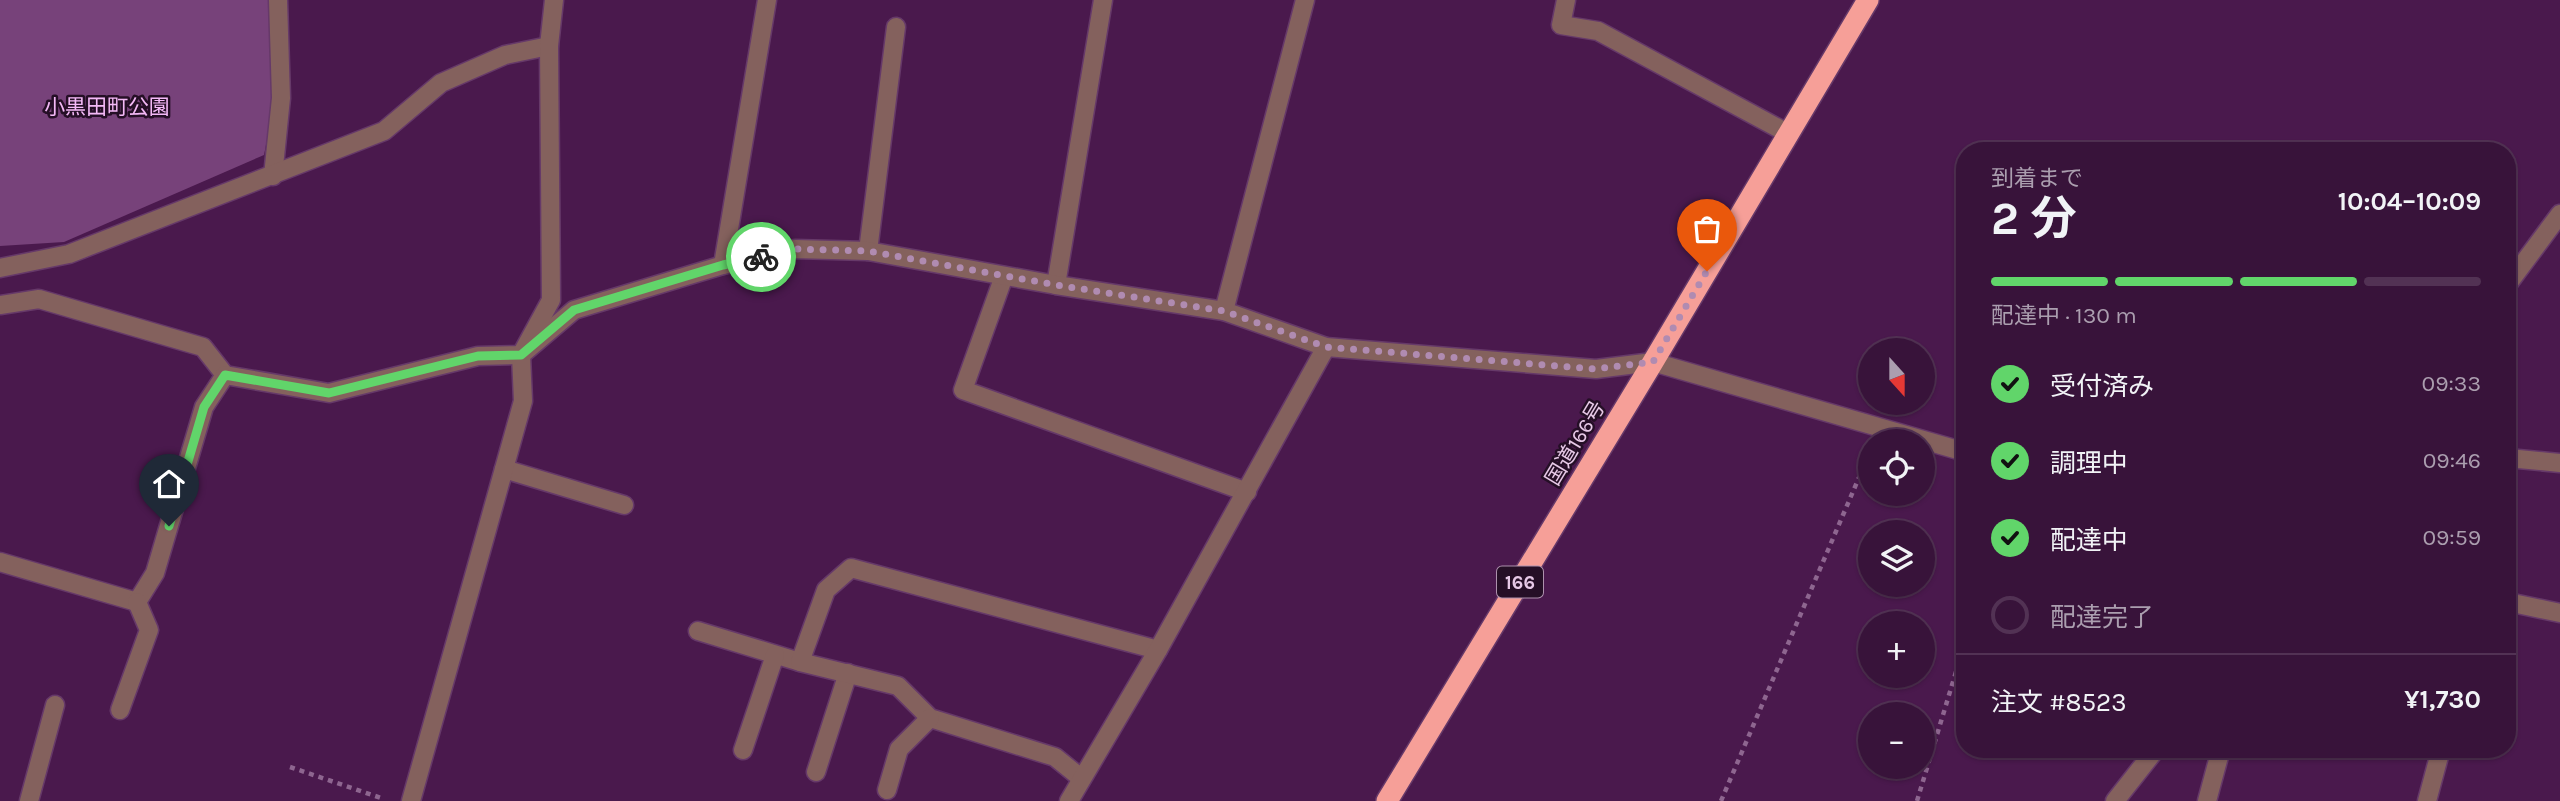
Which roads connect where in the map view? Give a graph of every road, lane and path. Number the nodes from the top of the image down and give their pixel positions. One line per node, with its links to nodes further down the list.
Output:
1 (278, 0): 11 (street)
2 (554, 0): 9 (street)
3 (767, 0): 14 (street)
4 (1103, 0): 18 (street)
5 (1305, 0): 20 (street)
6 (1566, 0): 10 (street)
7 (1868, 0): 10 (highway, 国道166号 / 166)
8 (896, 27): 13 (street)
9 (549, 46): 11 (street); 22 (street)
10 (1789, 134): 23 (highway, 国道166号 / 166)
11 (272, 176): 15 (street)
12 (2560, 214): 16 (street)
13 (868, 251): 14 (street); 17 (street)
14 (723, 265): 22 (street)
15 (0, 268)
16 (2516, 273)
17 (1004, 276): 18 (street); 30 (street)
18 (1056, 285): 20 (street)
19 (0, 305): 24 (street)
20 (1224, 311): 21 (street)
21 (1326, 347): 23 (street); 30 (street)
22 (521, 355): 24 (street); 28 (street)
23 (1653, 362): 25 (street); 57 (highway, 国道166号 / 166)
24 (225, 375): 33 (street)
25 (1956, 449)
26 (2516, 458): 27 (street)
27 (2559, 461)
28 (504, 469): 31 (street); 55 (street)
29 (1858, 481): 58 (path)
30 (1247, 492): 37 (street)
31 (624, 505)
32 (0, 562): 33 (street)
33 (137, 601): 43 (street)
34 (2516, 604): 35 (street)
35 (2560, 613)
36 (698, 631): 38 (street)
37 (1158, 650): 39 (street); 51 (street)
38 (775, 655): 39 (street); 45 (street)
39 (800, 662): 41 (street)
40 (1956, 672): 59 (path)
41 (848, 673): 44 (street); 50 (street)
42 (55, 705): 53 (street)
43 (120, 710)
44 (930, 718): 51 (street); 52 (street)
45 (743, 750)
46 (2149, 758): 60 (street)
47 (2219, 758): 61 (street)
48 (2439, 758): 62 (street)
49 (290, 767): 54 (path)
50 (816, 772)
51 (1081, 778): 56 (street)
52 (887, 790)
53 (29, 801)
54 (391, 801)
55 (411, 801)
56 (1069, 801)
57 (1387, 801)
58 (1721, 801)
59 (1917, 801)
60 (2115, 801)
61 (2207, 801)
62 (2427, 801)

